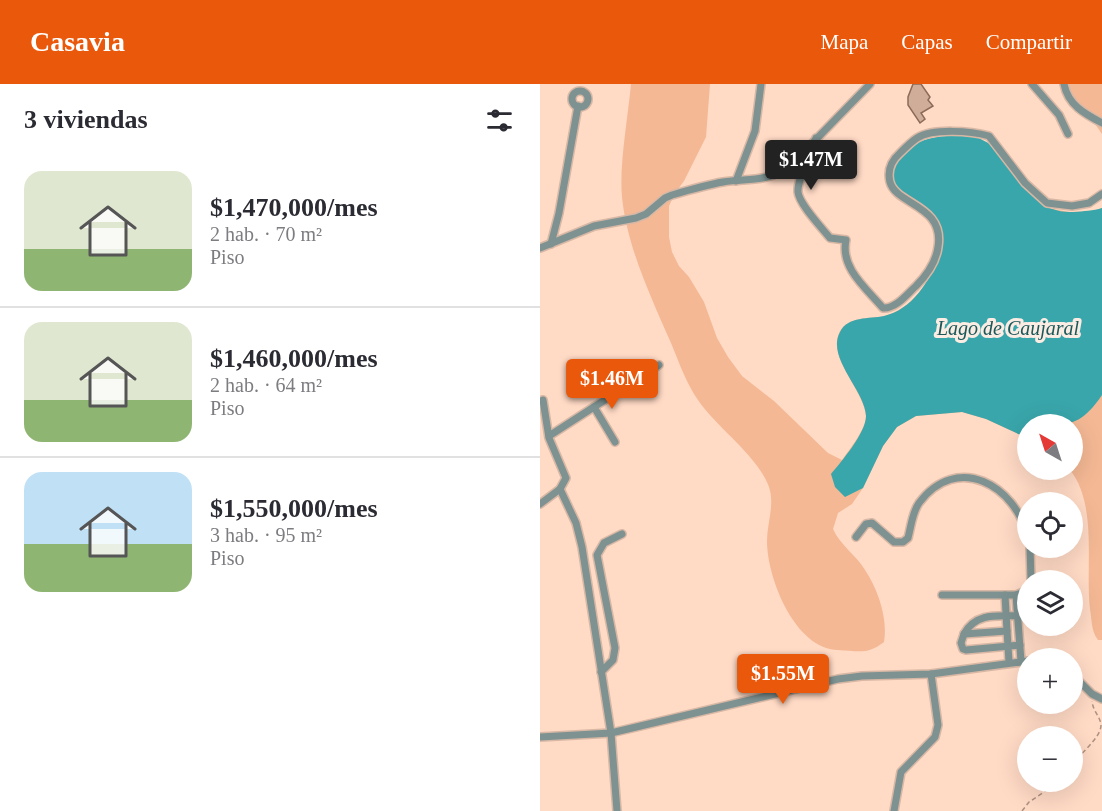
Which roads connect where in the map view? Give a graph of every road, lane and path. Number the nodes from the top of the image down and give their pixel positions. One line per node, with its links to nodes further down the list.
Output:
1 (762, 84): 9 (street)
2 (870, 84): 8 (street)
3 (1032, 84): 7 (street)
4 (1064, 84): 6 (street)
5 (578, 106): 11 (street)
6 (1102, 123)
7 (1068, 134)
8 (816, 138): 9 (street); 10 (street)
9 (736, 181): 11 (street)
10 (1102, 194)
11 (551, 244): 12 (street)
12 (540, 248)
13 (659, 365): 15 (street)
14 (543, 400): 16 (street)
15 (594, 407): 16 (street); 17 (street)
16 (549, 436): 18 (street)
17 (615, 442)
18 (560, 489): 19 (street); 37 (street)
19 (540, 504)
20 (1017, 514): 22 (street)
21 (622, 534): 37 (street)
22 (856, 537)
23 (942, 595): 24 (street)
24 (1005, 595): 25 (street); 27 (street)
25 (1016, 595): 26 (street)
26 (1017, 602)
27 (1006, 616): 28 (street); 29 (street); 30 (street)
28 (1017, 616)
29 (1007, 631): 30 (street); 33 (street)
30 (964, 634): 33 (street)
31 (1020, 636): 32 (street)
32 (1020, 645): 33 (street); 34 (street)
33 (1007, 646): 36 (street)
34 (1021, 648)
35 (1017, 661): 36 (street)
36 (1009, 662): 38 (street)
37 (601, 672): 42 (street)
38 (931, 674): 42 (street); 47 (street)
39 (1083, 685): 40 (street)
40 (1092, 694): 41 (street); 44 (path)
41 (1102, 699)
42 (611, 733): 43 (street); 46 (street)
43 (540, 737)
44 (1083, 752)
45 (1044, 792): 48 (path)
46 (617, 811)
47 (894, 811)
48 (1022, 811)

